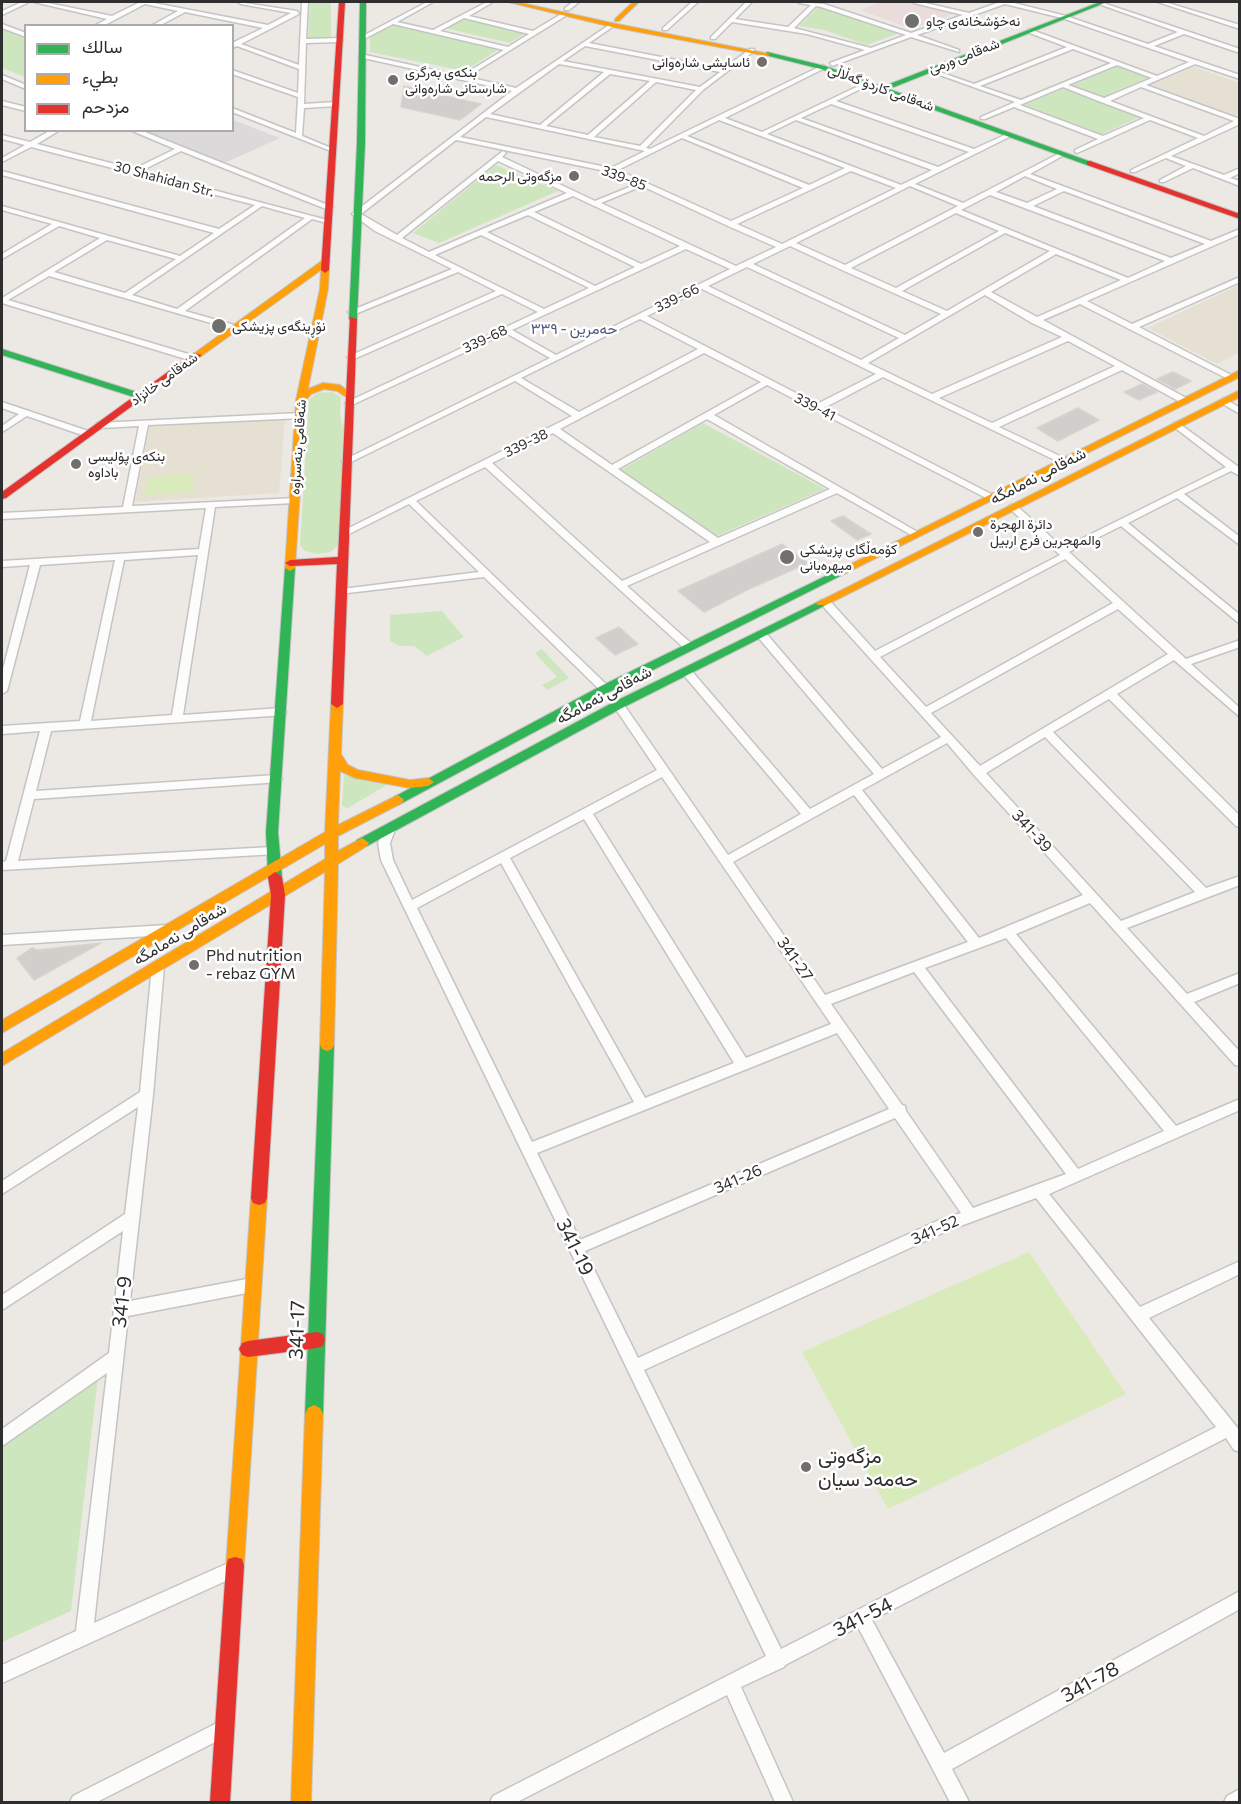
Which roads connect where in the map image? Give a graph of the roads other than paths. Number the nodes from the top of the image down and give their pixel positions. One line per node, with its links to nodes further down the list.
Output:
1 (27, 2): 26 (street)
2 (37, 2): 32 (street)
3 (144, 2): 25 (street); 32 (street)
4 (241, 2): 21 (street)
5 (305, 2): 28 (street)
6 (342, 2): 50 (main road, شەقامی بنەسراوە)
7 (363, 2): 46 (main road)
8 (430, 2): 35 (street)
9 (489, 2): 31 (street)
10 (511, 2): 24 (main road, شەقامی کاردۆ گەڵاڵی)
11 (534, 2): 24 (main road, شەقامی کاردۆ گەڵاڵی)
12 (636, 2): 36 (main road)
13 (694, 2): 43 (street)
14 (749, 2): 34 (street)
15 (801, 2): 22 (street)
16 (916, 2): 29 (street)
17 (1005, 2): 29 (street); 30 (street)
18 (1096, 2): 30 (main road, شەقامی ورمێ); 48 (street)
19 (1161, 2): 23 (street)
20 (1186, 2): 23 (street)
21 (257, 3): 27 (street)
22 (821, 4): 44 (street); 52 (street)
23 (1175, 6): 42 (street)
24 (563, 8): 36 (main road, شەقامی کاردۆ گەڵاڵی); 51 (street)
25 (184, 10): 33 (street); 38 (street)
26 (2, 13)
27 (296, 13): 28 (street); 41 (street)
28 (305, 13): 54 (street)
29 (967, 15): 52 (street)
30 (1059, 15): 45 (main road, شەقامی ورمێ); 59 (street); 64 (main road, شەقامی ورمێ)
31 (462, 16): 47 (street); 51 (street)
32 (112, 18): 37 (street)
33 (227, 19): 39 (street); 41 (street)
34 (731, 20): 44 (street); 53 (street)
35 (391, 22): 46 (street); 47 (street)
36 (614, 23): 43 (main road, شەقامی کاردۆ گەڵاڵی); 55 (street); 62 (main road, شەقامی کاردۆ گەڵاڵی)
37 (101, 24)
38 (158, 24)
39 (218, 24)
40 (2, 26): 49 (street)
41 (269, 27): 56 (street)
42 (1239, 27)
43 (665, 29): 53 (main road, شەقامی کاردۆ گەڵاڵی)
44 (790, 29): 63 (street)
45 (1029, 31): 58 (street); 72 (main road, شەقامی ورمێ)
46 (362, 32): 50 (main road); 66 (main road)
47 (434, 32): 61 (street)
48 (1183, 32): 59 (street); 60 (street)
49 (24, 33)
50 (340, 33): 54 (street); 92 (main road, شەقامی بنەسراوە)
51 (533, 33): 61 (street)
52 (912, 35): 63 (street); 64 (street)
53 (713, 38): 70 (main road, شەقامی کاردۆ گەڵاڵی)
54 (303, 41): 71 (street)
55 (584, 44): 67 (street); 73 (street)
56 (235, 45): 71 (street)
57 (1239, 45): 60 (street)
58 (1072, 46): 69 (street); 85 (street)
59 (1148, 46): 68 (street)
60 (1232, 48): 65 (street)
61 (509, 49): 78 (street)
62 (752, 50): 70 (main road, شەقامی کاردۆ گەڵاڵی); 73 (street)
63 (872, 50): 70 (street)
64 (957, 51): 81 (main road, شەقامی ورمێ)
65 (1239, 51)
66 (361, 56): 78 (street); 155 (main road)
67 (558, 62): 74 (street); 87 (street)
68 (1194, 62): 77 (street); 79 (street)
69 (1117, 63): 79 (street); 82 (street)
70 (828, 65): 81 (main road, شەقامی کاردۆ گەڵاڵی); 99 (street)
71 (302, 68): 88 (street)
72 (929, 70): 81 (main road, شەقامی ورمێ); 85 (street)
73 (725, 71): 86 (street)
74 (608, 72): 80 (street); 104 (street)
75 (234, 73): 88 (street)
76 (2, 77): 84 (street)
77 (1239, 77)
78 (462, 78): 87 (street)
79 (1158, 78): 83 (street)
80 (655, 81): 86 (street); 112 (street)
81 (880, 83): 89 (street); 96 (main road, شەقامی کاردۆ گەڵاڵی); 96 (main road, شەقامی کاردۆ گەڵاڵی)
82 (1062, 85): 90 (street); 93 (street)
83 (1141, 85): 90 (street); 103 (street)
84 (24, 86)
85 (973, 86): 93 (street)
86 (701, 89): 117 (street)
87 (517, 90): 98 (street)
88 (301, 96): 94 (street)
89 (829, 101): 100 (street); 123 (street)
90 (1103, 101): 102 (street)
91 (2, 103): 95 (street)
92 (336, 104): 94 (street); 120 (main road, شەقامی بنەسراوە)
93 (1017, 104): 101 (street); 115 (street)
94 (301, 106): 111 (street)
95 (24, 108)
96 (947, 108): 101 (main road, شەقامی کاردۆ گەڵاڵی); 108 (main road, شەقامی کاردۆ گەڵاڵی)
97 (234, 111): 111 (street)
98 (484, 115): 104 (street); 113 (street)
99 (720, 118): 107 (street); 109 (street)
100 (796, 118): 107 (street); 130 (street)
101 (983, 118): 122 (main road, شەقامی کاردۆ گەڵاڵی)
102 (1149, 118): 114 (street); 115 (street)
103 (1239, 121): 114 (street)
104 (541, 127): 112 (street)
105 (53, 132): 116 (street)
106 (138, 132): 118 (street)
107 (762, 134): 129 (street)
108 (1009, 135): 123 (street, 339-66); 124 (main road, شەقامی کاردۆ گەڵاڵی)
109 (682, 136): 121 (street); 142 (street)
110 (2, 137): 116 (street, 30 Shahidan Str.)
111 (299, 137): 120 (street)
112 (590, 137): 117 (street)
113 (456, 138): 119 (street, 339-85); 155 (street)
114 (1204, 138): 125 (street)
115 (1104, 139): 122 (street)
116 (31, 144): 127 (street); 132 (street, 30 Shahidan Str.)
117 (644, 147): 121 (street)
118 (180, 149): 132 (street); 154 (street)
119 (508, 149): 126 (street); 133 (street, 339-85)
120 (333, 150): 154 (main road, شەقامی بنەسراوە)
121 (652, 151): 133 (street)
122 (1077, 151): 134 (main road, شەقامی کاردۆ گەڵاڵی)
123 (975, 152): 130 (street, 339-66)
124 (1062, 154): 136 (street); 158 (main road, شەقامی کاردۆ گەڵاڵی)
125 (1166, 156): 128 (street); 134 (street)
126 (498, 158): 145 (street); 166 (street)
127 (2, 160)
128 (1192, 166): 137 (street); 138 (street)
129 (851, 168): 141 (street); 142 (street)
130 (939, 170): 141 (street, 339-66)
131 (1239, 170): 137 (street)
132 (135, 171): 147 (street, 30 Shahidan Str.)
133 (612, 171): 139 (street, 339-85)
134 (1133, 171): 138 (main road, شەقامی کاردۆ گەڵاڵی)
135 (2, 173): 163 (street)
136 (1025, 174): 143 (street); 144 (street)
137 (1224, 178): 140 (street)
138 (1161, 181): 151 (main road, شەقامی کاردۆ گەڵاڵی)
139 (642, 184): 146 (street); 160 (street, 339-85)
140 (1239, 184)
141 (906, 186): 148 (street); 168 (street, 339-66)
142 (810, 188): 160 (street)
143 (1064, 188): 149 (street); 167 (street)
144 (990, 192): 148 (street); 149 (street)
145 (573, 193): 146 (street); 153 (street)
146 (595, 203): 169 (street)
147 (261, 204): 157 (street, 30 Shahidan Str.); 163 (street)
148 (964, 206): 152 (street)
149 (1028, 206): 174 (street)
150 (6, 209): 156 (street); 159 (street)
151 (1239, 209)
152 (954, 210): 161 (street); 178 (street)
153 (528, 212): 164 (street); 177 (street)
154 (328, 214): 157 (street, 30 Shahidan Str.); 175 (main road, شەقامی بنەسراوە)
155 (356, 214): 166 (street); 193 (main road)
156 (2, 215)
157 (311, 217): 192 (street)
158 (1239, 217)
159 (58, 224): 165 (street); 172 (street)
160 (731, 224): 168 (street, 339-85)
161 (1004, 231): 170 (street); 187 (street)
162 (1239, 231): 167 (street)
163 (220, 232): 173 (street)
164 (481, 232): 171 (street); 185 (street)
165 (106, 237): 173 (street); 181 (street)
166 (398, 238): 171 (street)
167 (1210, 243): 174 (street)
168 (786, 245): 176 (street, 339-66); 178 (street, 339-85)
169 (686, 246): 177 (street, 339-68); 180 (street)
170 (1056, 251): 183 (street); 188 (street)
171 (430, 254): 179 (street)
172 (2, 257)
173 (182, 258): 189 (street)
174 (1171, 261): 183 (street)
175 (326, 262): 199 (main road, شەقامی خانزاد); 218 (main road, شەقامی بنەسراوە)
176 (747, 264): 180 (street, 339-66); 201 (street)
177 (641, 267): 185 (street, 339-68)
178 (845, 268): 187 (street, 339-85)
179 (459, 269): 186 (street); 193 (street)
180 (736, 269): 184 (street, 339-66)
181 (48, 273): 189 (street); 190 (street)
182 (1239, 279): 198 (street)
183 (1127, 280): 191 (street)
184 (702, 286): 196 (street, 339-66); 208 (street)
185 (594, 288): 194 (street, 339-68)
186 (502, 291): 194 (street); 205 (street)
187 (896, 291): 195 (street, 339-85)
188 (985, 292): 195 (street); 197 (street)
189 (126, 296): 192 (street)
190 (2, 301): 206 (street)
191 (1080, 301): 197 (street); 198 (street)
192 (179, 311): 199 (street)
193 (352, 312): 205 (main road)
194 (544, 312): 200 (street, 339-68)
195 (947, 314): 201 (street)
196 (640, 316): 203 (street, 339-41); 207 (street, 339-66)
197 (1035, 321): 202 (street)
198 (1133, 327): 211 (street)
199 (235, 328): 206 (main road, شەقامی خانزاد)
200 (506, 330): 207 (street); 217 (street, 339-68)
201 (906, 338): 208 (street)
202 (1068, 338): 209 (street); 216 (street)
203 (705, 350): 213 (street, 339-41); 227 (street, 339-38)
204 (2, 352): 215 (main road)
205 (351, 357): 217 (main road)
206 (192, 358): 215 (main road, شەقامی خانزاد)
207 (556, 358): 212 (street, 339-66)
208 (862, 363): 210 (street)
209 (1120, 367): 219 (street); 231 (street)
210 (884, 373): 216 (street); 222 (street)
211 (1235, 375): 219 (main road, شەقامی نەمامگە)
212 (515, 378): 227 (street); 237 (street, 339-66)
213 (767, 382): 222 (street, 339-41); 225 (street)
214 (1239, 393): 220 (main road, شەقامی نەمامگە)
215 (140, 396): 230 (main road, شەقامی خانزاد)
216 (933, 397): 231 (street)
217 (349, 399): 218 (main road); 237 (main road)
218 (301, 400): 226 (main road, شەقامی بنەسراوە)
219 (1185, 401): 235 (main road, شەقامی نەمامگە)
220 (1224, 401): 223 (street); 229 (main road, شەقامی نەمامگە)
221 (2, 405): 224 (street)
222 (817, 408): 245 (street, 339-41)
223 (1239, 412)
224 (26, 413): 233 (street); 234 (street)
225 (707, 415): 240 (street); 242 (street)
226 (300, 416): 228 (street); 246 (main road, شەقامی بنەسراوە)
227 (579, 416): 232 (street, 339-38)
228 (144, 423): 230 (street); 250 (street)
229 (1177, 425): 236 (main road, شەقامی نەمامگە); 241 (street)
230 (99, 426): 234 (main road, شەقامی خانزاد)
231 (993, 426): 238 (street)
232 (554, 429): 239 (street, 339-38); 240 (street)
233 (2, 430)
234 (88, 434): 244 (main road, شەقامی خانزاد)
235 (1111, 437): 236 (main road); 238 (main road, شەقامی نەمامگە)
236 (1130, 448): 249 (main road, شەقامی نەمامگە)
237 (346, 461): 255 (main road)
238 (1063, 461): 245 (main road, شەقامی نەمامگە)
239 (486, 463): 247 (street, 339-38); 267 (street)
240 (611, 469): 257 (street)
241 (1236, 470): 243 (street)
242 (837, 489): 256 (street); 257 (street)
243 (1179, 495): 253 (street); 258 (street)
244 (2, 496)
245 (990, 497): 252 (main road, شەقامی نەمامگە)
246 (294, 500): 248 (street); 264 (main road, شەقامی بنەسراوە)
247 (410, 500): 255 (street, 339-38); 266 (street)
248 (211, 505): 250 (street); 259 (street)
249 (1013, 507): 254 (main road, شەقامی نەمامگە); 260 (street)
250 (127, 510): 251 (street)
251 (2, 516)
252 (946, 519): 254 (main road); 256 (main road, شەقامی نەمامگە)
253 (1123, 523): 260 (street); 271 (street)
254 (964, 532): 269 (main road, شەقامی نەمامگە)
255 (344, 533): 262 (main road)
256 (916, 534): 274 (main road, شەقامی نەمامگە)
257 (717, 542): 267 (street)
258 (1239, 542)
259 (204, 552): 261 (street); 285 (street)
260 (1064, 554): 270 (street); 275 (street)
261 (120, 557): 263 (street); 286 (street)
262 (342, 560): 264 (main road); 268 (main road)
263 (36, 562): 265 (street); 279 (street)
264 (290, 563): 282 (main road, شەقامی بنەسراوە)
265 (2, 564)
266 (486, 574): 268 (street); 278 (street)
267 (620, 585): 274 (street)
268 (342, 592): 291 (main road)
269 (825, 602): 272 (main road, شەقامی نەمامگە); 275 (street, 341-39)
270 (1119, 604): 276 (street); 283 (street)
271 (1239, 621)
272 (761, 634): 277 (main road, شەقامی نەمامگە); 294 (street)
273 (1239, 643): 276 (street)
274 (689, 647): 278 (main road, شەقامی نەمامگە)
275 (874, 656): 283 (street, 341-39)
276 (1179, 659): 280 (street); 284 (street)
277 (686, 671): 281 (main road, شەقامی نەمامگە); 300 (street)
278 (605, 689): 296 (main road, شەقامی نەمامگە)
279 (2, 691)
280 (1110, 694): 289 (street); 301 (street)
281 (618, 705): 292 (street, 341-27); 302 (main road, شەقامی نەمامگە)
282 (281, 712): 285 (street); 295 (main road, شەقامی بنەسراوە)
283 (925, 712): 290 (street, 341-39)
284 (1239, 714)
285 (177, 718): 286 (street)
286 (85, 724): 287 (street)
287 (46, 727): 288 (street); 298 (street)
288 (2, 730)
289 (1046, 732): 293 (street); 311 (street)
290 (948, 738): 293 (street, 341-39); 294 (street)
291 (334, 753): 296 (main road); 303 (main road)
292 (664, 771): 299 (street); 307 (street, 341-27)
293 (978, 772): 313 (street, 341-39)
294 (881, 776): 297 (street)
295 (276, 779): 298 (street); 304 (main road, شەقامی بنەسراوە)
296 (432, 782): 303 (main road, شەقامی نەمامگە)
297 (856, 790): 300 (street); 319 (street)
298 (29, 795): 308 (street)
299 (586, 812): 305 (street); 329 (street)
300 (809, 816): 307 (street)
301 (1239, 823)
302 (389, 830): 306 (main road, شەقامی نەمامگە); 314 (street, 341-19)
303 (331, 834): 306 (main road); 309 (main road, شەقامی نەمامگە)
304 (272, 851): 308 (street); 309 (main road, شەقامی بنەسراوە)
305 (503, 856): 314 (street); 332 (street)
306 (333, 860): 312 (main road, شەقامی نەمامگە); 347 (main road, 341-17)
307 (726, 861): 324 (street, 341-27)
308 (6, 866)
309 (273, 868): 312 (main road, شەقامی بنەسراوە); 316 (main road, شەقامی نەمامگە)
310 (1239, 880): 311 (street)
311 (1204, 894): 315 (street)
312 (278, 895): 321 (main road, شەقامی نەمامگە); 343 (main road)
313 (1091, 897): 315 (street, 341-39); 317 (street)
314 (411, 906): 335 (street, 341-19)
315 (1119, 927): 323 (street, 341-39)
316 (166, 930): 318 (street); 326 (main road, شەقامی نەمامگە)
317 (1008, 932): 319 (street); 334 (street)
318 (2, 940)
319 (976, 943): 320 (street)
320 (916, 965): 324 (street); 336 (street)
321 (158, 966): 327 (main road, شەقامی نەمامگە); 330 (street, 341-9)
322 (1239, 978): 323 (street)
323 (1185, 1000): 328 (street, 341-39)
324 (824, 1001): 325 (street, 341-27)
325 (842, 1026): 329 (street); 333 (street, 341-27)
326 (2, 1027)
327 (2, 1060)
328 (1239, 1061)
329 (743, 1065): 332 (street)
330 (146, 1095): 337 (street); 340 (street, 341-9)
331 (1239, 1104): 334 (street, 341-52)
332 (642, 1105): 335 (street)
333 (900, 1110): 339 (street, 341-27); 341 (street, 341-26)
334 (1174, 1133): 336 (street, 341-52)
335 (528, 1150): 341 (street, 341-19)
336 (1075, 1176): 338 (street, 341-52)
337 (2, 1188)
338 (1040, 1191): 339 (street, 341-52); 346 (street)
339 (970, 1215): 350 (street, 341-52)
340 (132, 1216): 344 (street); 345 (street, 341-9)
341 (576, 1248): 350 (street, 341-19)
342 (1239, 1267): 346 (street)
343 (252, 1285): 345 (street); 348 (main road)
344 (2, 1303)
345 (121, 1310): 349 (street, 341-9)
346 (1139, 1316): 351 (street)
347 (317, 1340): 348 (main road); 365 (main road, 341-17)
348 (248, 1348): 353 (main road)
349 (116, 1357): 352 (street); 356 (street, 341-9)
350 (635, 1367): 357 (street, 341-19)
351 (1235, 1437): 355 (street, 341-54)
352 (2, 1438)
353 (235, 1568): 356 (street); 360 (main road)
354 (1239, 1599): 361 (street, 341-78)
355 (862, 1618): 357 (street, 341-54); 361 (street)
356 (84, 1637): 358 (street)
357 (778, 1661): 359 (street, 341-54)
358 (2, 1674)
359 (731, 1685): 366 (street, 341-54); 367 (street)
360 (225, 1728): 363 (street); 364 (main road)
361 (941, 1765): 368 (street)
362 (1239, 1798): 369 (street)
363 (79, 1803)
364 (220, 1803)
365 (300, 1803)
366 (499, 1803)
367 (784, 1803)
368 (960, 1803)
369 (1233, 1803)

